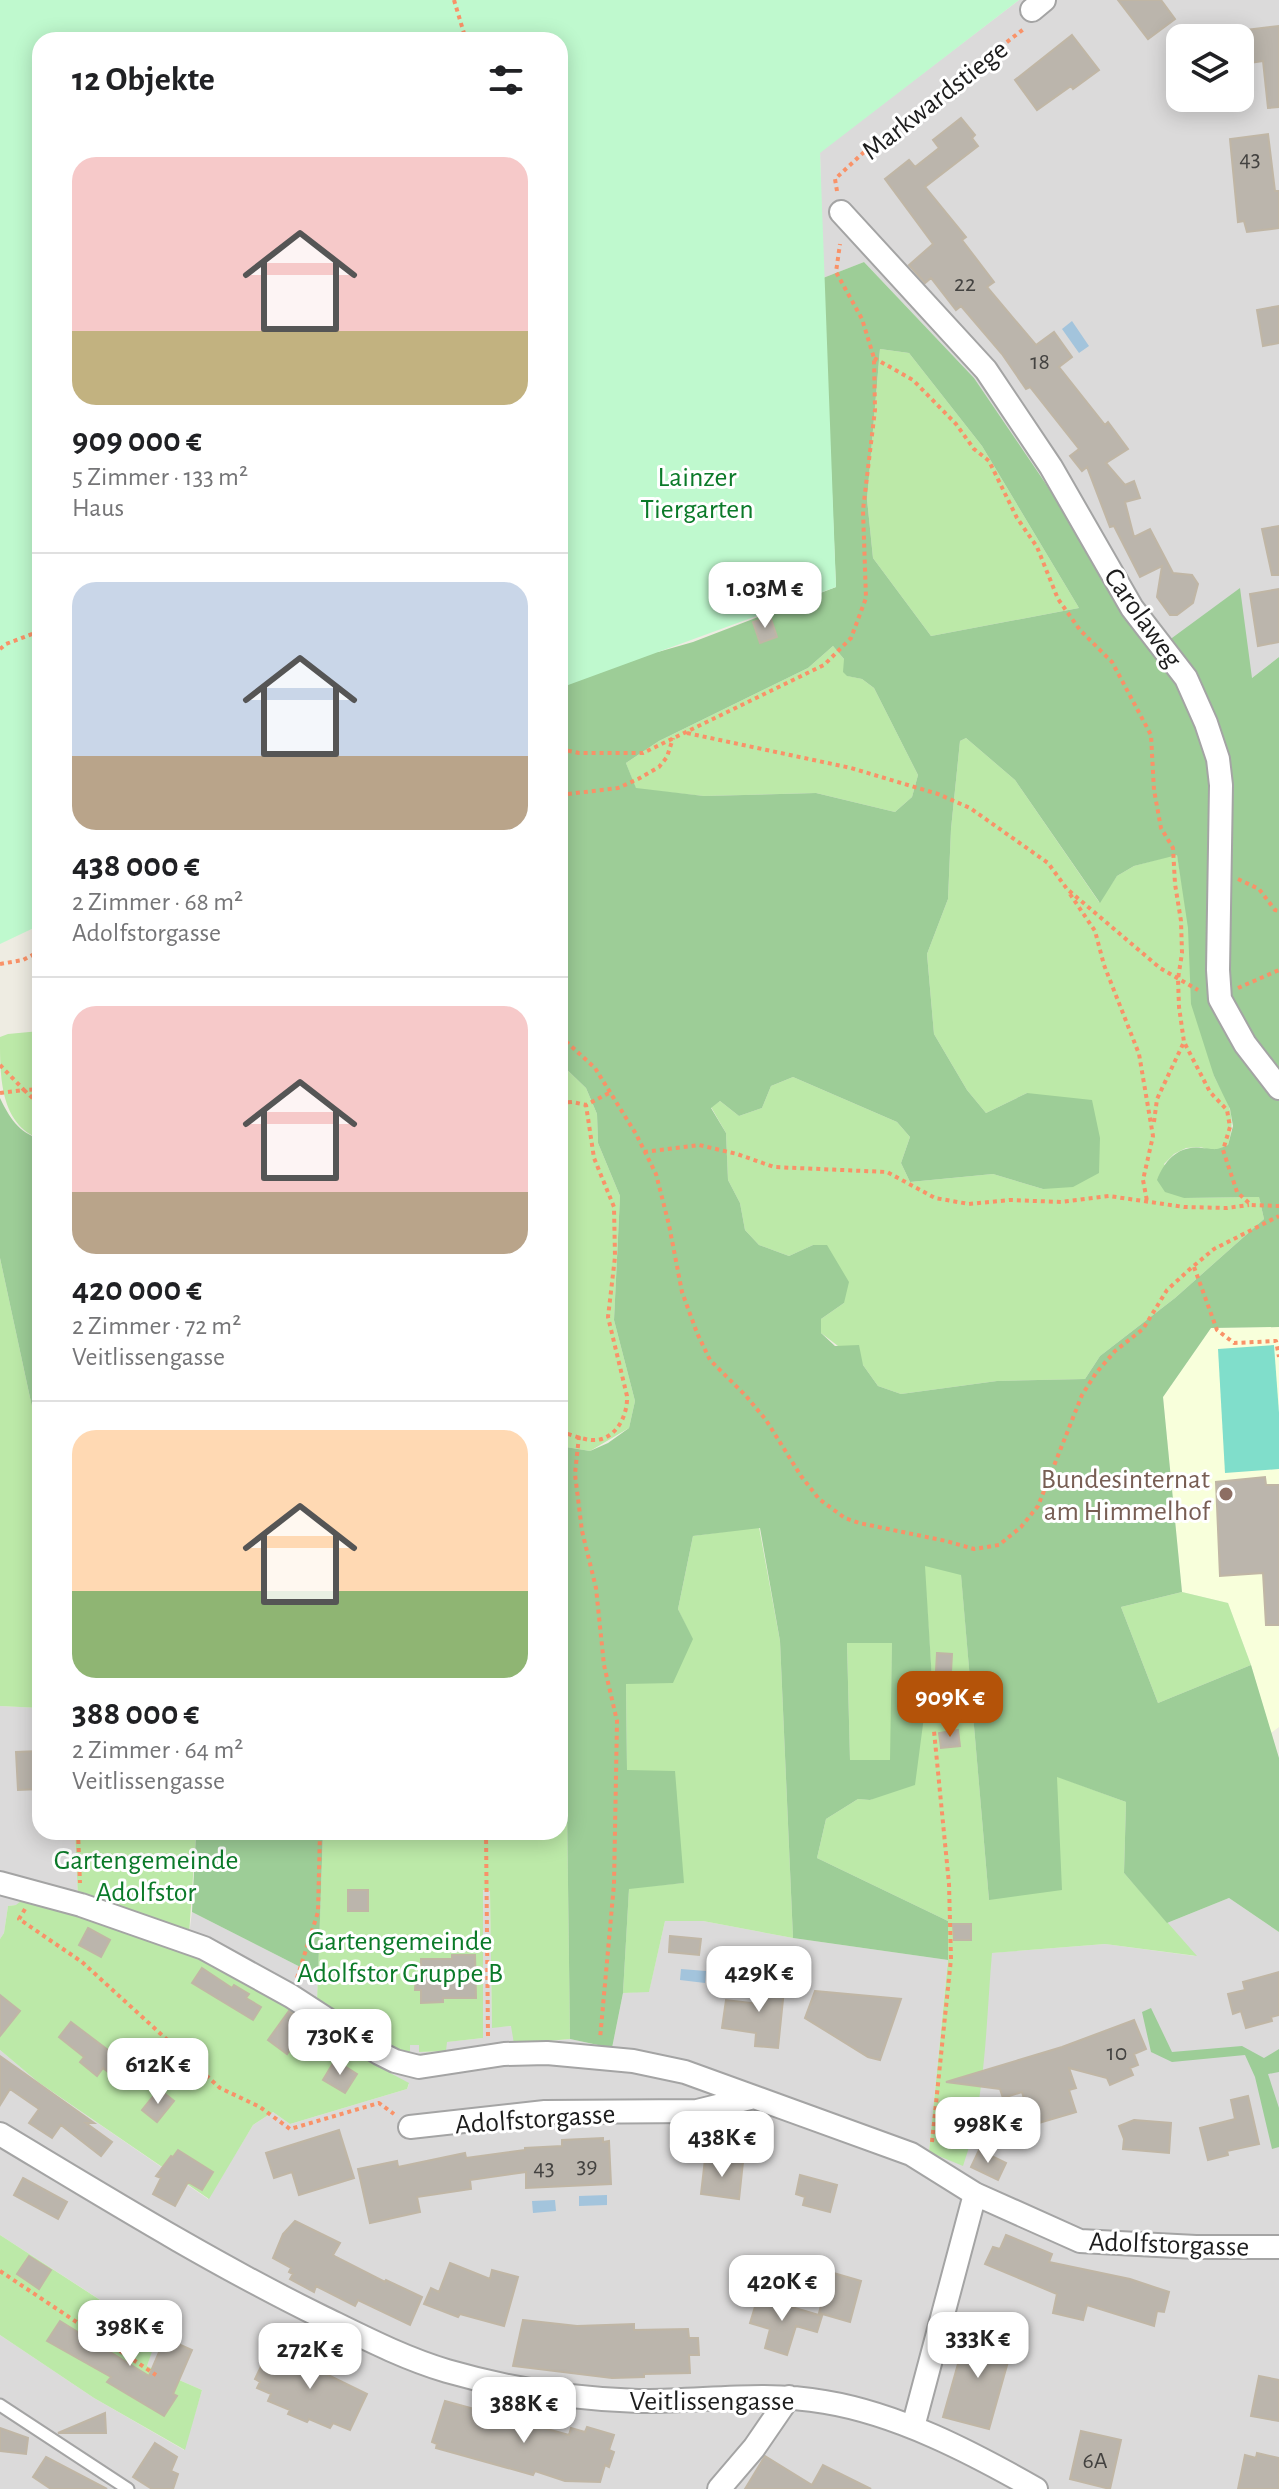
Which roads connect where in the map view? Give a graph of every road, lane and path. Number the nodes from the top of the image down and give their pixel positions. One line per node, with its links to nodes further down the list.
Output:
1 (454, 0): 3 (path)
2 (1037, 10): 4 (path, Markwardstiege)
3 (464, 32)
4 (841, 212): 5 (path); 12 (street, Carolaweg)
5 (874, 358): 8 (path); 17 (path)
6 (32, 634): 7 (path)
7 (0, 649)
8 (685, 732): 9 (path); 13 (path)
9 (673, 738): 10 (path); 11 (path)
10 (568, 751)
11 (568, 794)
12 (1219, 877): 14 (path); 21 (street, Carolaweg)
13 (1067, 889): 17 (path); 29 (path)
14 (1279, 911)
15 (32, 955): 16 (path)
16 (0, 964)
17 (1178, 979): 18 (path)
18 (1184, 1042): 29 (path); 32 (path)
19 (568, 1043): 25 (path)
20 (0, 1065): 22 (path)
21 (1279, 1088)
22 (24, 1090): 23 (path); 24 (path); 26 (path)
23 (32, 1090)
24 (0, 1093)
25 (609, 1093): 28 (path); 30 (path)
26 (32, 1098)
27 (568, 1102): 28 (path)
28 (586, 1105): 38 (path)
29 (1153, 1126): 31 (path)
30 (644, 1152): 31 (path); 35 (path)
31 (1147, 1201): 32 (path)
32 (1251, 1205): 33 (path)
33 (1279, 1206)
34 (1279, 1216): 35 (path)
35 (1194, 1267): 36 (path)
36 (1279, 1357)
37 (568, 1434): 38 (path)
38 (579, 1436): 48 (path)
39 (934, 1731): 52 (path)
40 (78, 1840): 44 (path)
41 (320, 1840): 46 (path)
42 (486, 1840): 47 (path)
43 (0, 1883): 45 (street, Adolfstorgasse)
44 (80, 1886)
45 (34, 1893): 46 (street, Adolfstorgasse); 50 (path)
46 (291, 1996): 47 (street, Adolfstorgasse)
47 (490, 2057): 48 (street, Adolfstorgasse)
48 (598, 2057): 49 (street, Adolfstorgasse)
49 (755, 2097): 50 (street, Adolfstorgasse); 53 (street, Adolfstorgasse)
50 (410, 2127)
51 (0, 2134): 57 (street, Veitlissengasse)
52 (931, 2153)
53 (975, 2194): 54 (street, Adolfstorgasse); 59 (street)
54 (1279, 2247)
55 (0, 2271): 56 (path)
56 (156, 2375)
57 (789, 2397): 59 (street, Veitlissengasse); 61 (street)
58 (0, 2405): 60 (lane)
59 (913, 2427): 62 (street, Veitlissengasse)
60 (128, 2489)
61 (719, 2489)
62 (1036, 2489)

